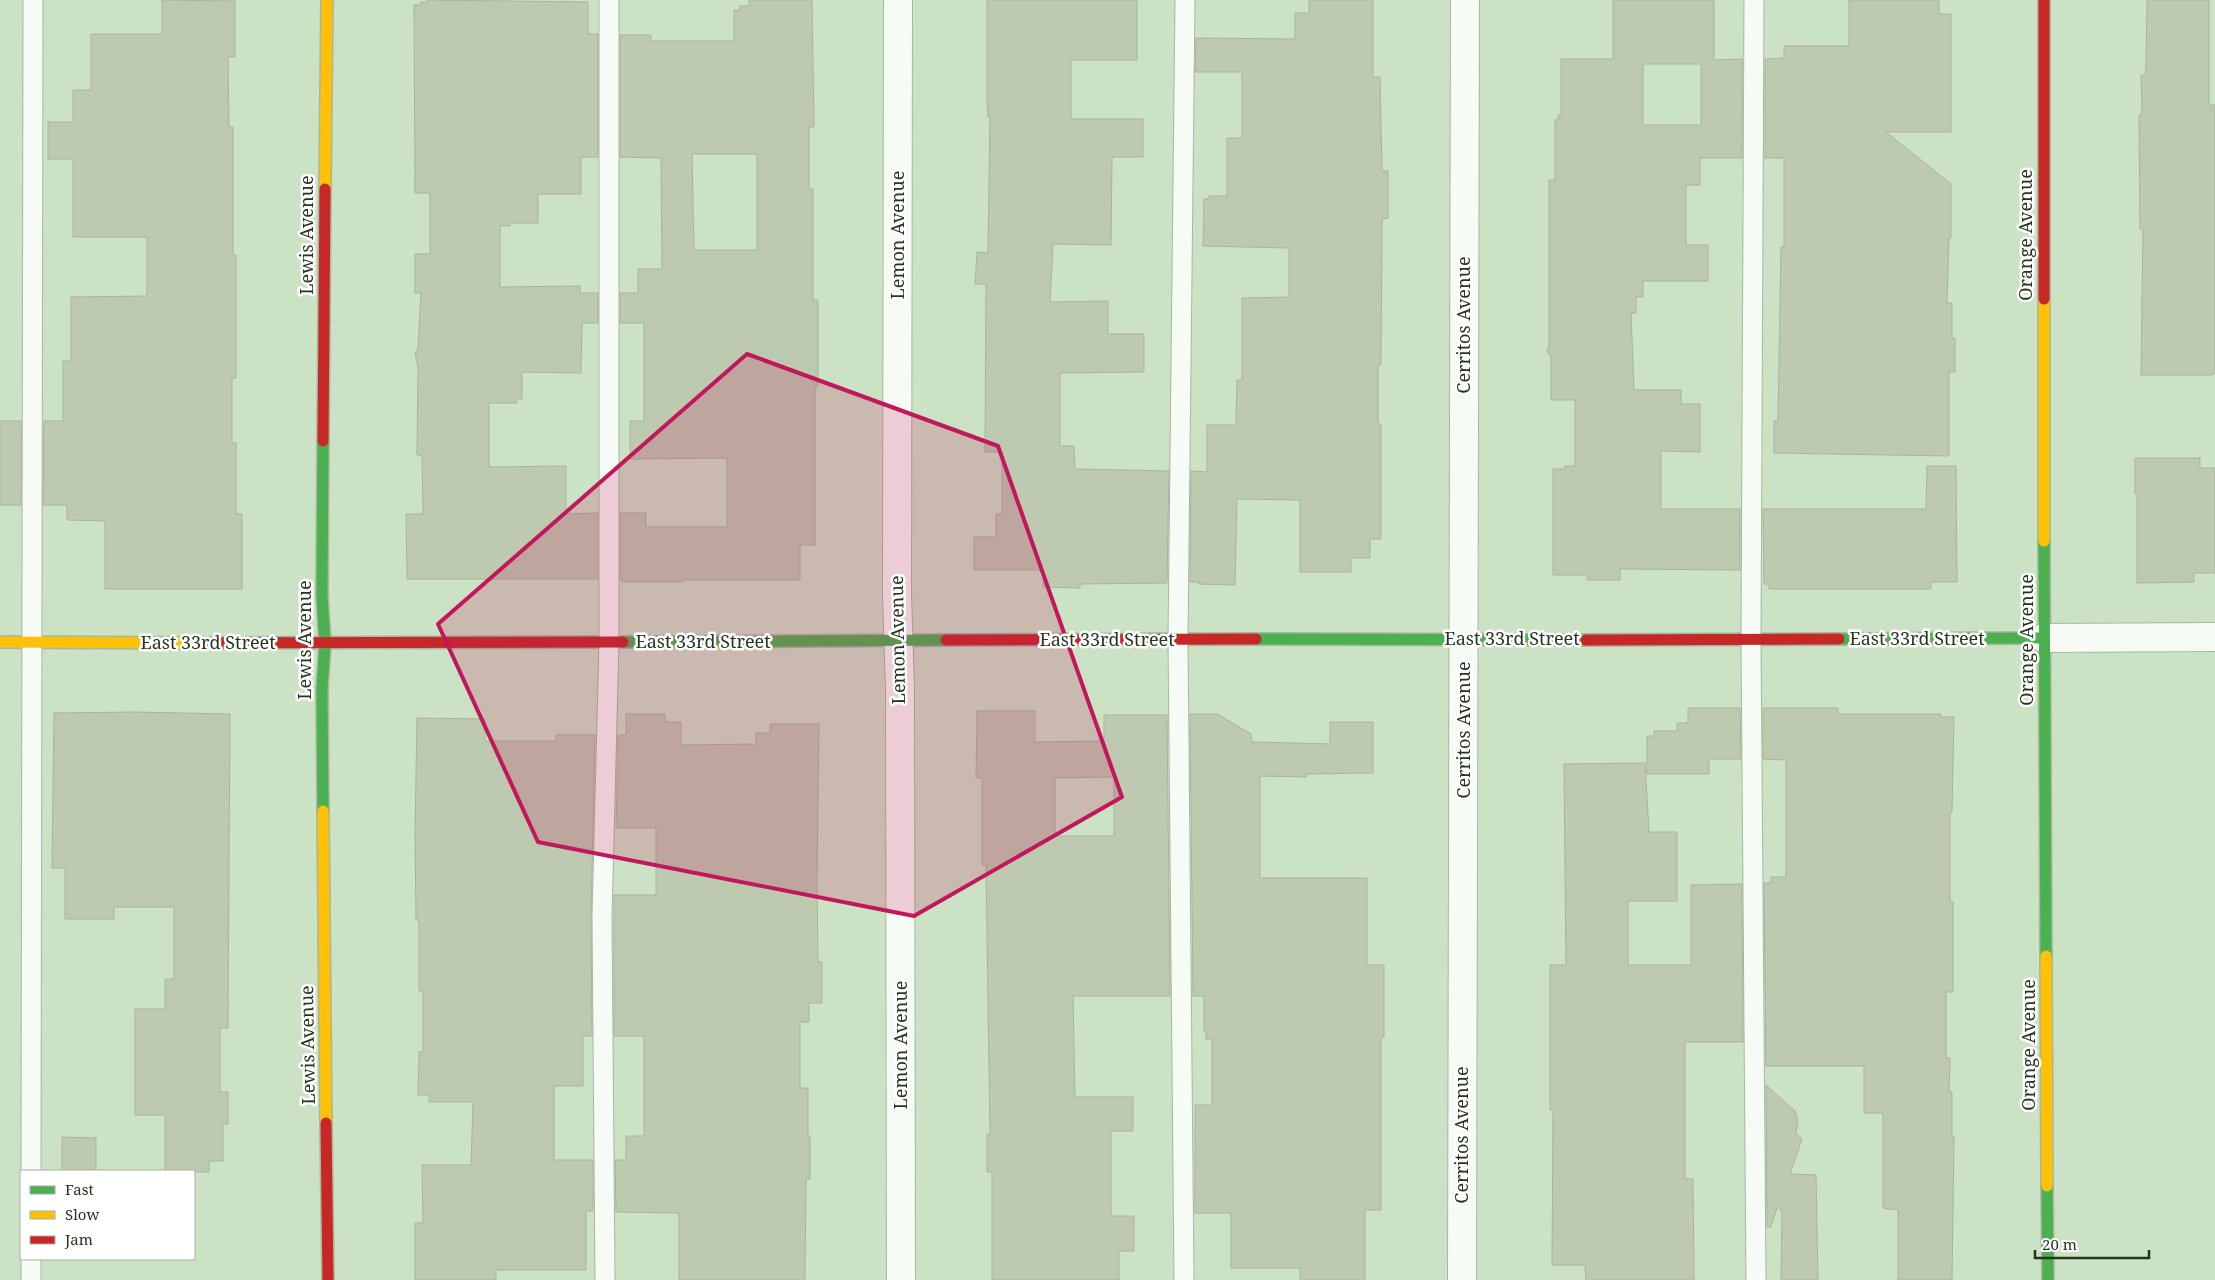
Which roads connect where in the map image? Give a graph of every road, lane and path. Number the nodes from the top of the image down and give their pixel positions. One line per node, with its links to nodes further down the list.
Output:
1 (33, 0): 16 (lane)
2 (327, 0): 18 (street, Lewis Avenue)
3 (609, 0): 17 (lane)
4 (898, 0): 14 (street, Lemon Avenue)
5 (1185, 0): 12 (lane)
6 (1465, 0): 9 (street, Cerritos Avenue)
7 (1754, 0): 13 (lane)
8 (2044, 0): 10 (street, Orange Avenue)
9 (1464, 638): 12 (street, East 33rd Street); 13 (street, East 33rd Street); 26 (street, Cerritos Avenue)
10 (2044, 638): 11 (street, East 33rd Street); 13 (street, East 33rd Street); 28 (street, Orange Avenue)
11 (2215, 638)
12 (1178, 639): 14 (street, East 33rd Street); 25 (lane)
13 (1751, 640): 27 (lane)
14 (899, 641): 17 (street, East 33rd Street); 24 (street, Lemon Avenue)
15 (0, 642): 16 (street, East 33rd Street)
16 (33, 642): 18 (street, East 33rd Street); 19 (lane)
17 (609, 642): 18 (street, East 33rd Street); 23 (lane)
18 (325, 644): 22 (street, Lewis Avenue)
19 (31, 1170)
20 (31, 1260): 21 (lane)
21 (31, 1280)
22 (328, 1280)
23 (605, 1280)
24 (901, 1280)
25 (1184, 1280)
26 (1462, 1280)
27 (1756, 1280)
28 (2048, 1280)

